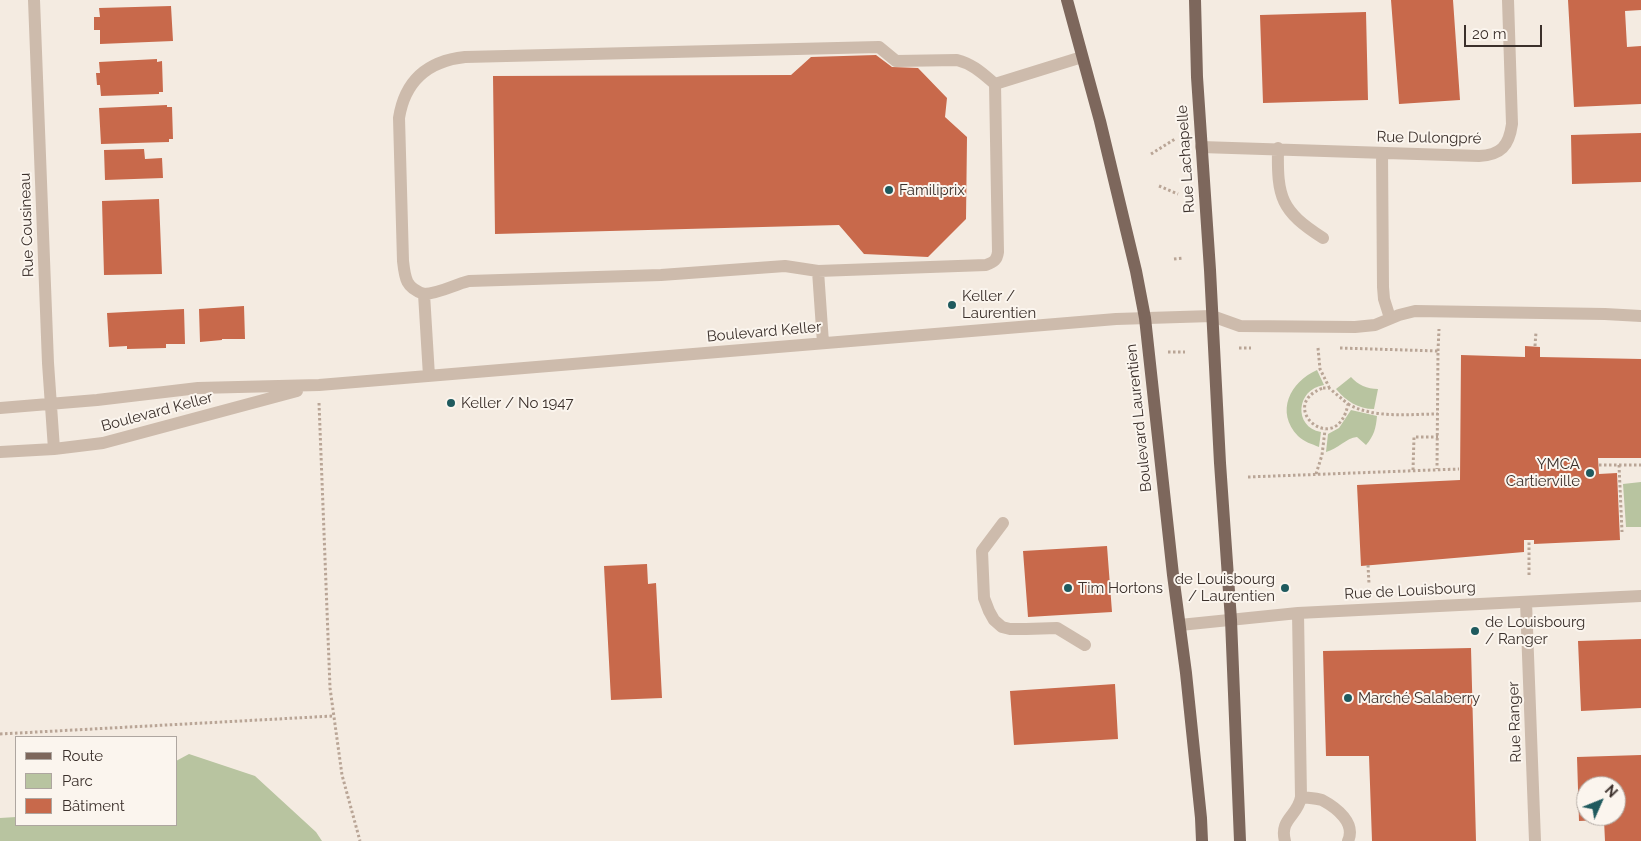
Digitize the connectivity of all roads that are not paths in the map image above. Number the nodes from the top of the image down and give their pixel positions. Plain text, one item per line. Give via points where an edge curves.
1 (34, 0) edge
2 (1067, 0) edge
3 (1194, 0) edge
4 (1508, 0) edge
5 (1082, 57) junction
6 (995, 84) junction
7 (1201, 147) junction
8 (1278, 148) junction
9 (1382, 153) junction
10 (1323, 238) dead end
11 (818, 271) junction
12 (424, 294) junction
13 (1212, 316) junction
14 (1641, 316) edge
15 (1145, 318) junction
16 (1390, 318) junction
17 (823, 343) junction
18 (429, 376) junction
19 (318, 386) junction
20 (50, 404) junction
21 (0, 408) edge
22 (54, 449) junction
23 (0, 452) edge
24 (1003, 523) dead end
25 (1641, 596) edge
26 (1526, 602) junction
27 (1298, 613) junction
28 (1231, 620) junction
29 (1180, 625) junction
30 (1085, 645) dead end
31 (1301, 797) junction
32 (1202, 841) edge
33 (1240, 841) edge
34 (1285, 841) edge
35 (1348, 841) edge
36 (1535, 841) edge

1 - 20 street, Rue Cousineau
2 - 5 main road, Boulevard Laurentien
3 - 7 main road, Rue Lachapelle
4 - 9 street, Rue Dulongpré via 1512,119 1511,133 1505,146 1491,155 1480,156
5 - 6 street
5 - 15 main road, Boulevard Laurentien via 1134,260
6 - 11 street via 997,258 986,265
6 - 12 street via 966,62 896,61 879,47 448,58 420,74 402,103 399,118 404,276 414,291
7 - 8 street, Rue Dulongpré
7 - 13 main road, Rue Lachapelle
8 - 9 street, Rue Dulongpré
8 - 10 street via 1277,176 1283,201 1292,215
9 - 16 street via 1383,287
11 - 12 street via 785,266 661,275 469,281
11 - 17 street
12 - 18 street
13 - 15 street, Boulevard Keller
13 - 16 street via 1240,326 1354,327 1375,325
13 - 28 main road
14 - 16 street via 1415,311
15 - 17 street, Boulevard Keller
15 - 29 main road, Boulevard Laurentien
17 - 18 street, Boulevard Keller
18 - 19 street, Boulevard Keller
19 - 20 street, Boulevard Keller via 198,388
19 - 22 street, Boulevard Keller via 125,438
20 - 21 street, Boulevard Keller
20 - 22 street, Rue Cousineau
22 - 23 street, Boulevard Keller
24 - 30 street via 982,551 984,598 994,620 1010,629 1057,628
25 - 26 street, Rue de Louisbourg
26 - 27 street, Rue de Louisbourg
26 - 36 street, Rue Ranger
27 - 28 street, Rue de Louisbourg
27 - 31 street
28 - 29 street, Rue de Louisbourg
28 - 33 main road
29 - 32 main road, Boulevard Laurentien
31 - 34 street via 1300,805 1283,828
31 - 35 street via 1320,800 1345,818 1350,831

